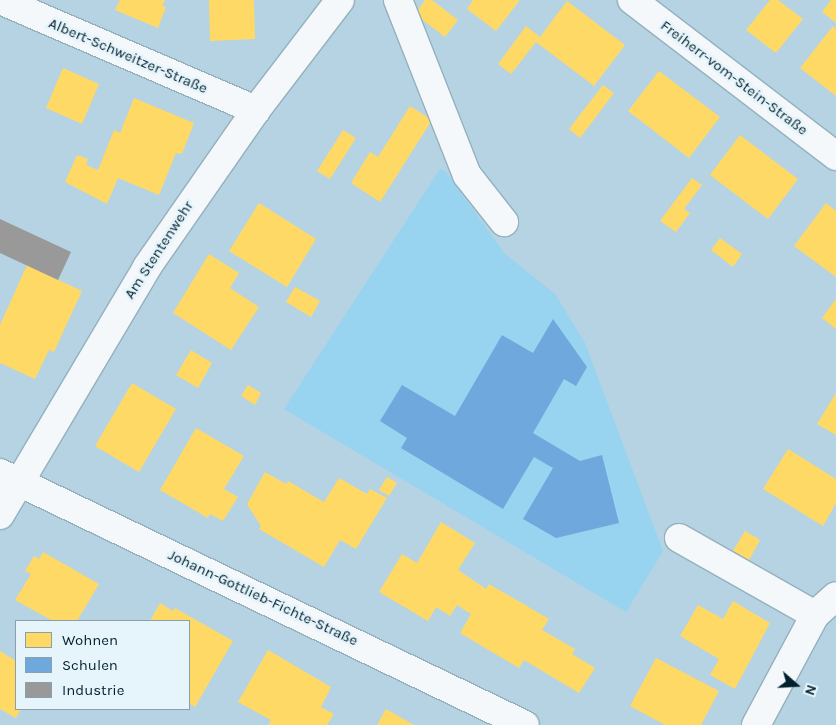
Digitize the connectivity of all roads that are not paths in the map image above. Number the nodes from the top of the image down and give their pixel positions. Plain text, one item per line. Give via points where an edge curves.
1 (0, 0) edge
2 (340, 0) edge
3 (398, 0) edge
4 (632, 0) edge
5 (256, 110) junction
6 (836, 156) edge
7 (504, 222) dead end
8 (9, 478) edge
9 (0, 514) edge
10 (679, 538) dead end
11 (836, 596) edge
12 (816, 615) junction
13 (525, 725) edge
14 (756, 725) edge

1 - 5 street, Albert-Schweitzer-Straße
2 - 5 street, Am Stentenwehr
3 - 7 street via 467,175
4 - 6 street, Freiherr-vom-Stein-Straße
5 - 8 street, Am Stentenwehr via 146,267
8 - 9 street, Am Stentenwehr
8 - 13 street, Johann-Gottlieb-Fichte-Straße
10 - 12 street
11 - 12 street
12 - 14 street

